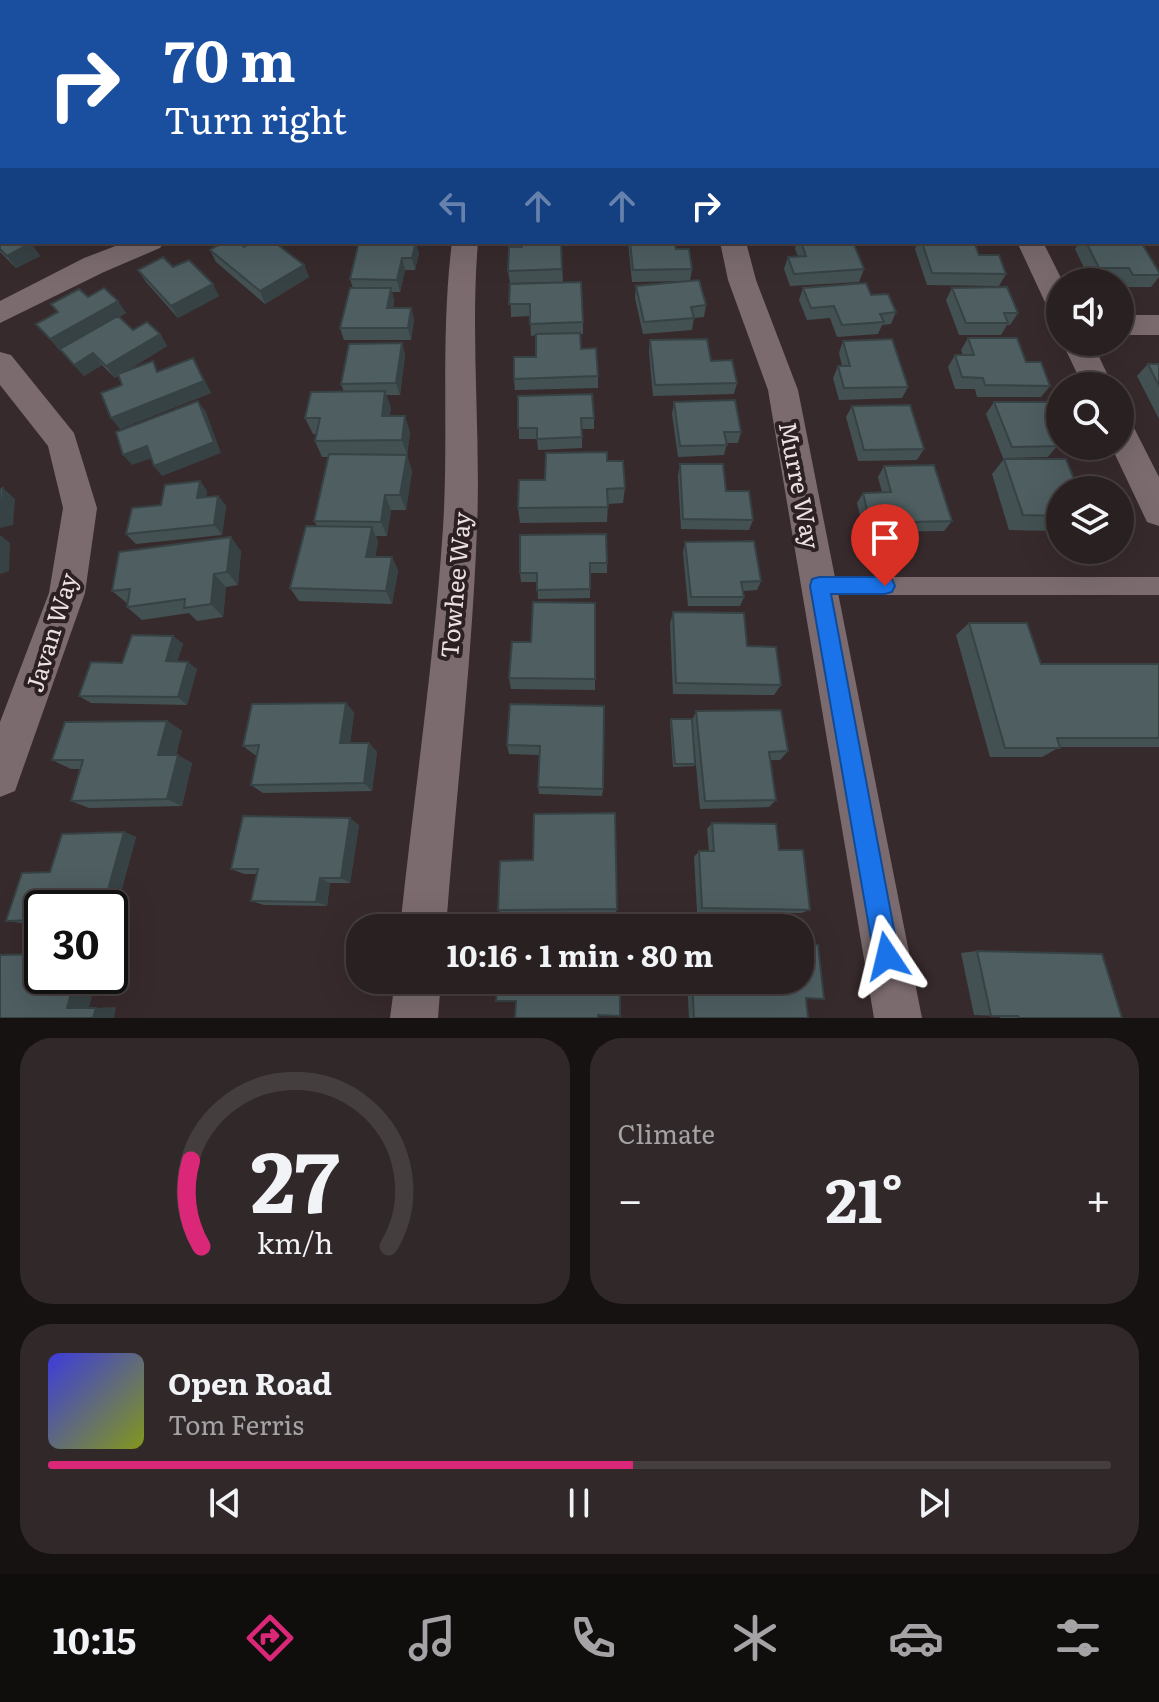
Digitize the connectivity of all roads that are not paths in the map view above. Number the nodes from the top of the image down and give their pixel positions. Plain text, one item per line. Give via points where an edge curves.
1 (146, 244) edge
2 (465, 244) edge
3 (733, 244) edge
4 (1031, 244) edge
5 (1046, 276) edge
6 (0, 313) edge
7 (1134, 325) edge
8 (1159, 325) edge
9 (0, 363) edge
10 (1134, 460) edge
11 (1159, 512) edge
12 (819, 586) junction
13 (1159, 586) edge
14 (0, 776) edge
15 (424, 914) edge
16 (417, 994) edge
17 (414, 1018) edge
18 (898, 1018) edge

1 - 6 street
2 - 15 street, Towhee Way via 460,531
3 - 12 street, Murre Way via 741,283 783,390
4 - 5 street
7 - 8 street
9 - 14 street, Javan Way via 63,442 80,508 67,593
10 - 11 street
12 - 13 lane
12 - 18 street, Murre Way
16 - 17 street

